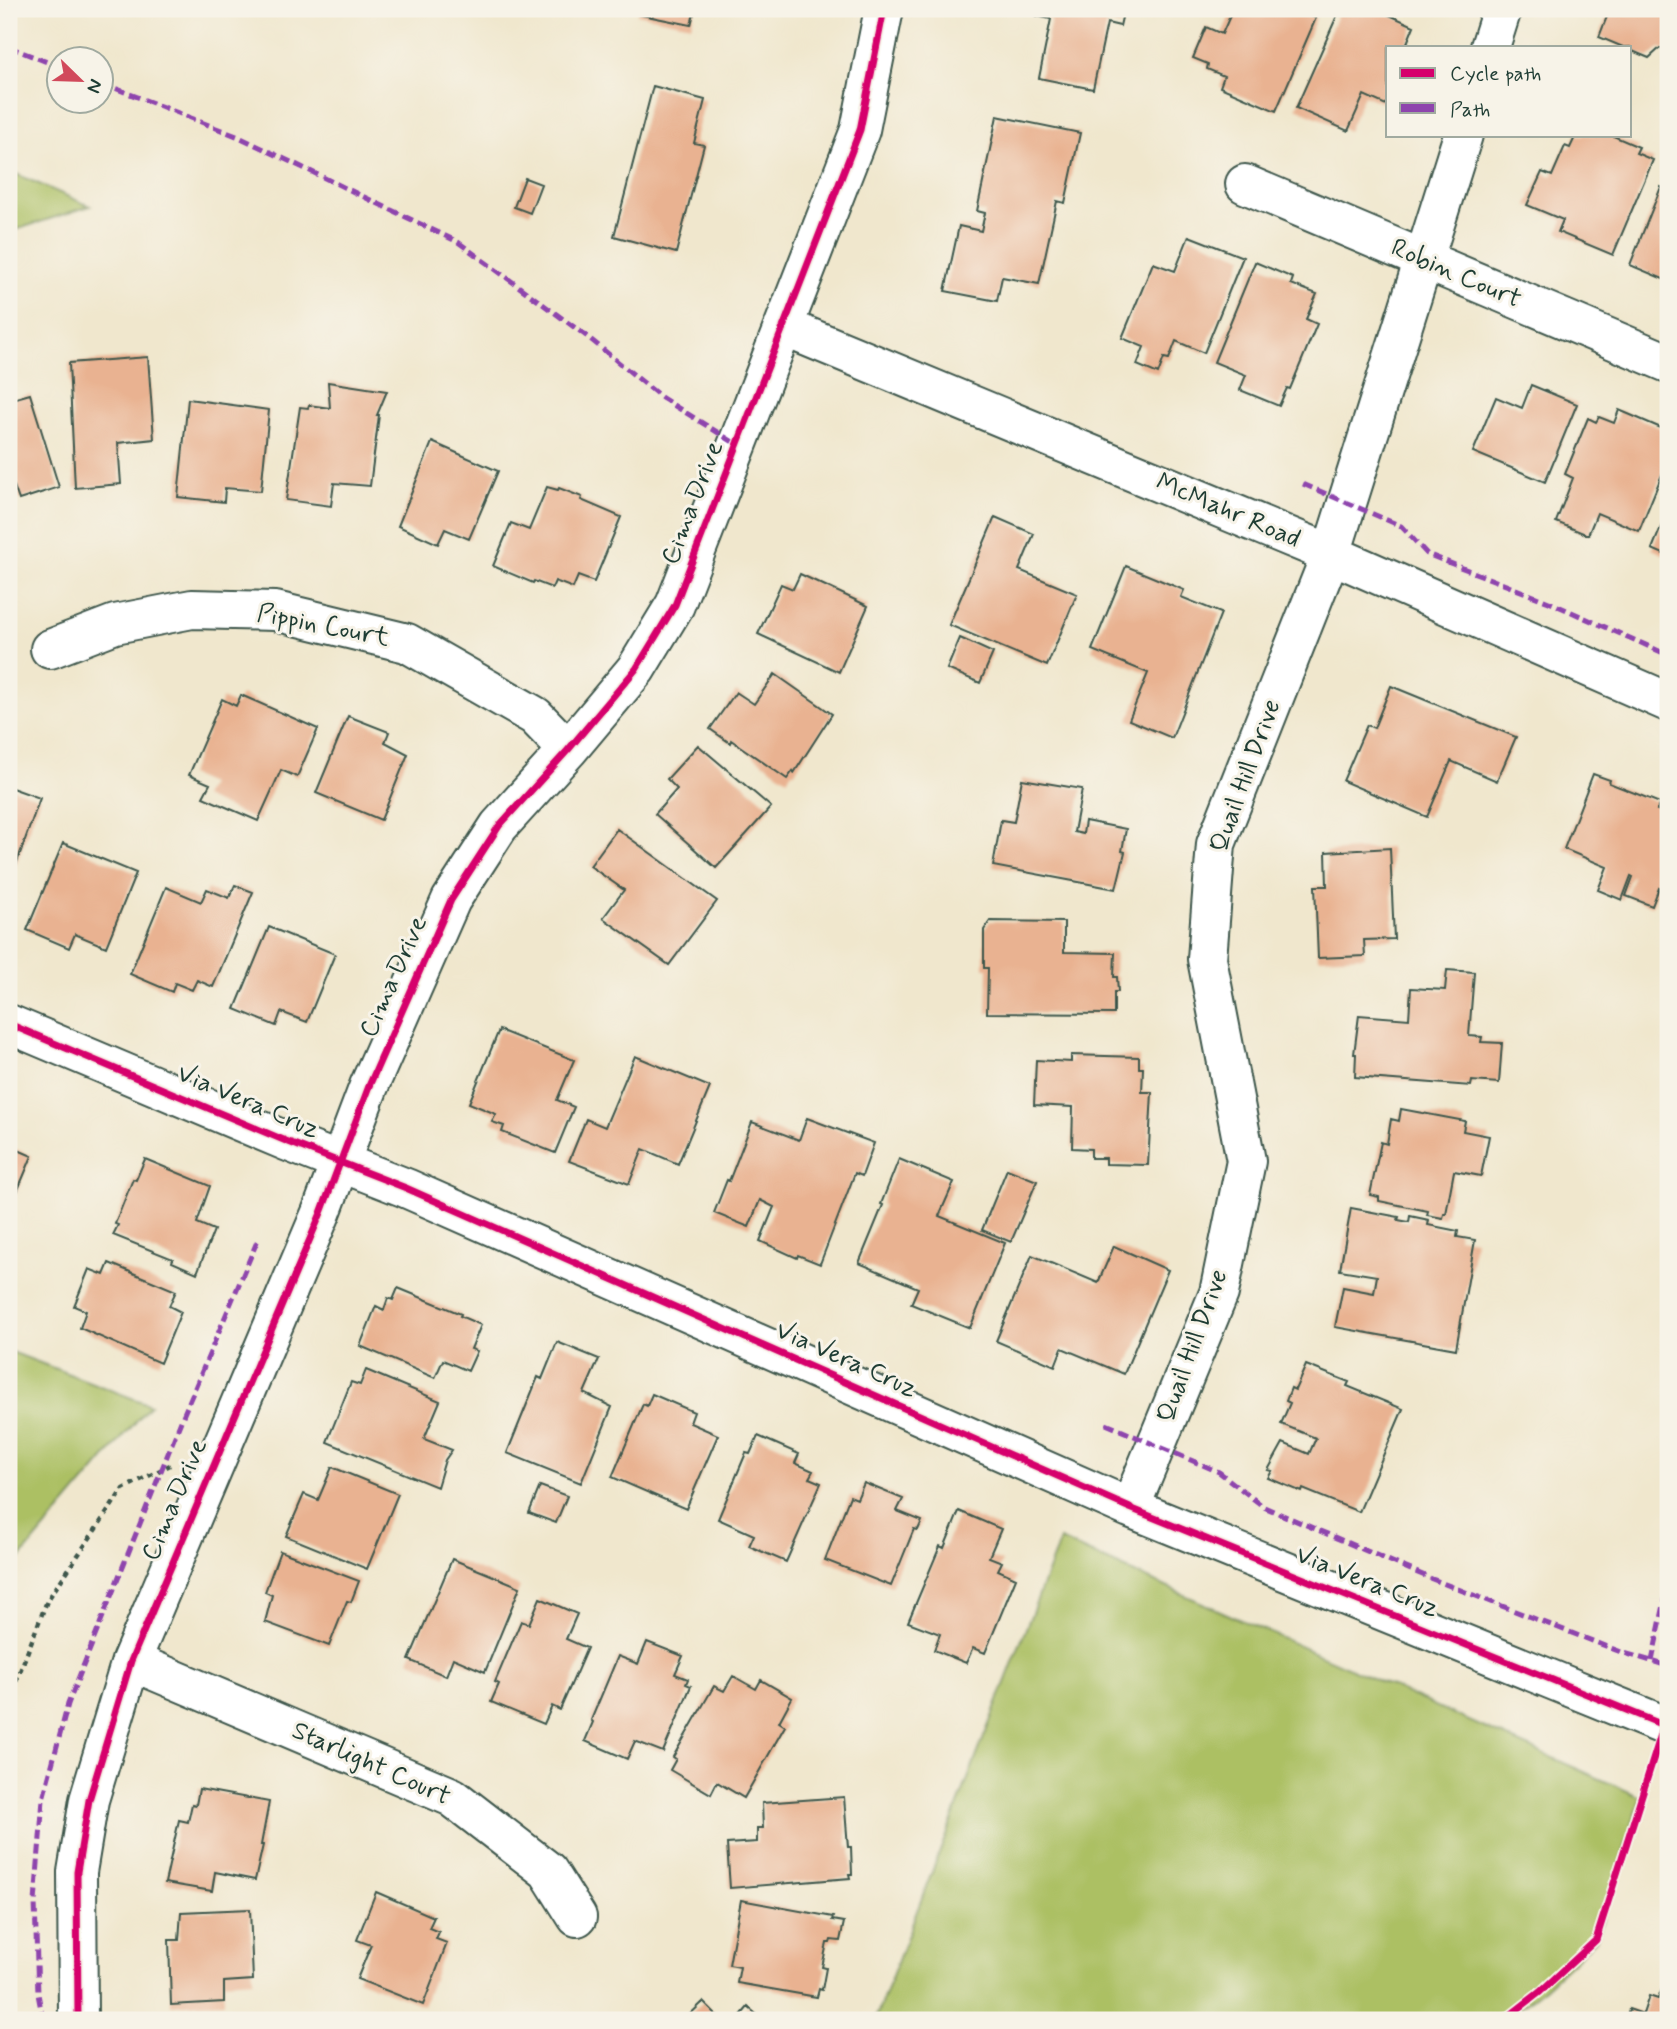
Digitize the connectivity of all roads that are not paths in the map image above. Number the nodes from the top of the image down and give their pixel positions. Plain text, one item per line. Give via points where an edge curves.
1 (884, 9) edge
2 (1502, 9) edge
3 (1490, 46) edge
4 (1463, 136) edge
5 (1245, 184) dead end
6 (1425, 260) junction
7 (785, 327) junction
8 (1668, 363) edge
9 (1331, 554) junction
10 (50, 649) dead end
11 (1668, 702) edge
12 (568, 750) junction
13 (9, 1024) edge
14 (340, 1162) junction
15 (1130, 1508) junction
16 (131, 1661) junction
17 (1668, 1727) edge
18 (578, 1917) dead end
19 (78, 2020) edge

1 - 7 street, Cima Drive via 860,130
2 - 3 street
4 - 6 street, Quail Hill Drive
5 - 6 street, Robin Court
6 - 8 street, Robin Court
6 - 9 street, Quail Hill Drive
7 - 9 street, McMahr Road
7 - 12 street, Cima Drive via 675,605 636,669
9 - 11 street, McMahr Road
9 - 15 street, Quail Hill Drive via 1216,844 1207,959 1246,1161 1219,1293
10 - 12 street, Pippin Court via 115,624 192,609 275,611 407,643 534,716
12 - 14 street, Cima Drive via 499,826 451,900
13 - 14 street, Via Vera Cruz
14 - 15 street, Via Vera Cruz
14 - 16 street, Cima Drive
15 - 17 street, Via Vera Cruz
16 - 18 street, Starlight Court via 452,1797 548,1871
16 - 19 street, Cima Drive via 89,1800 79,1860

